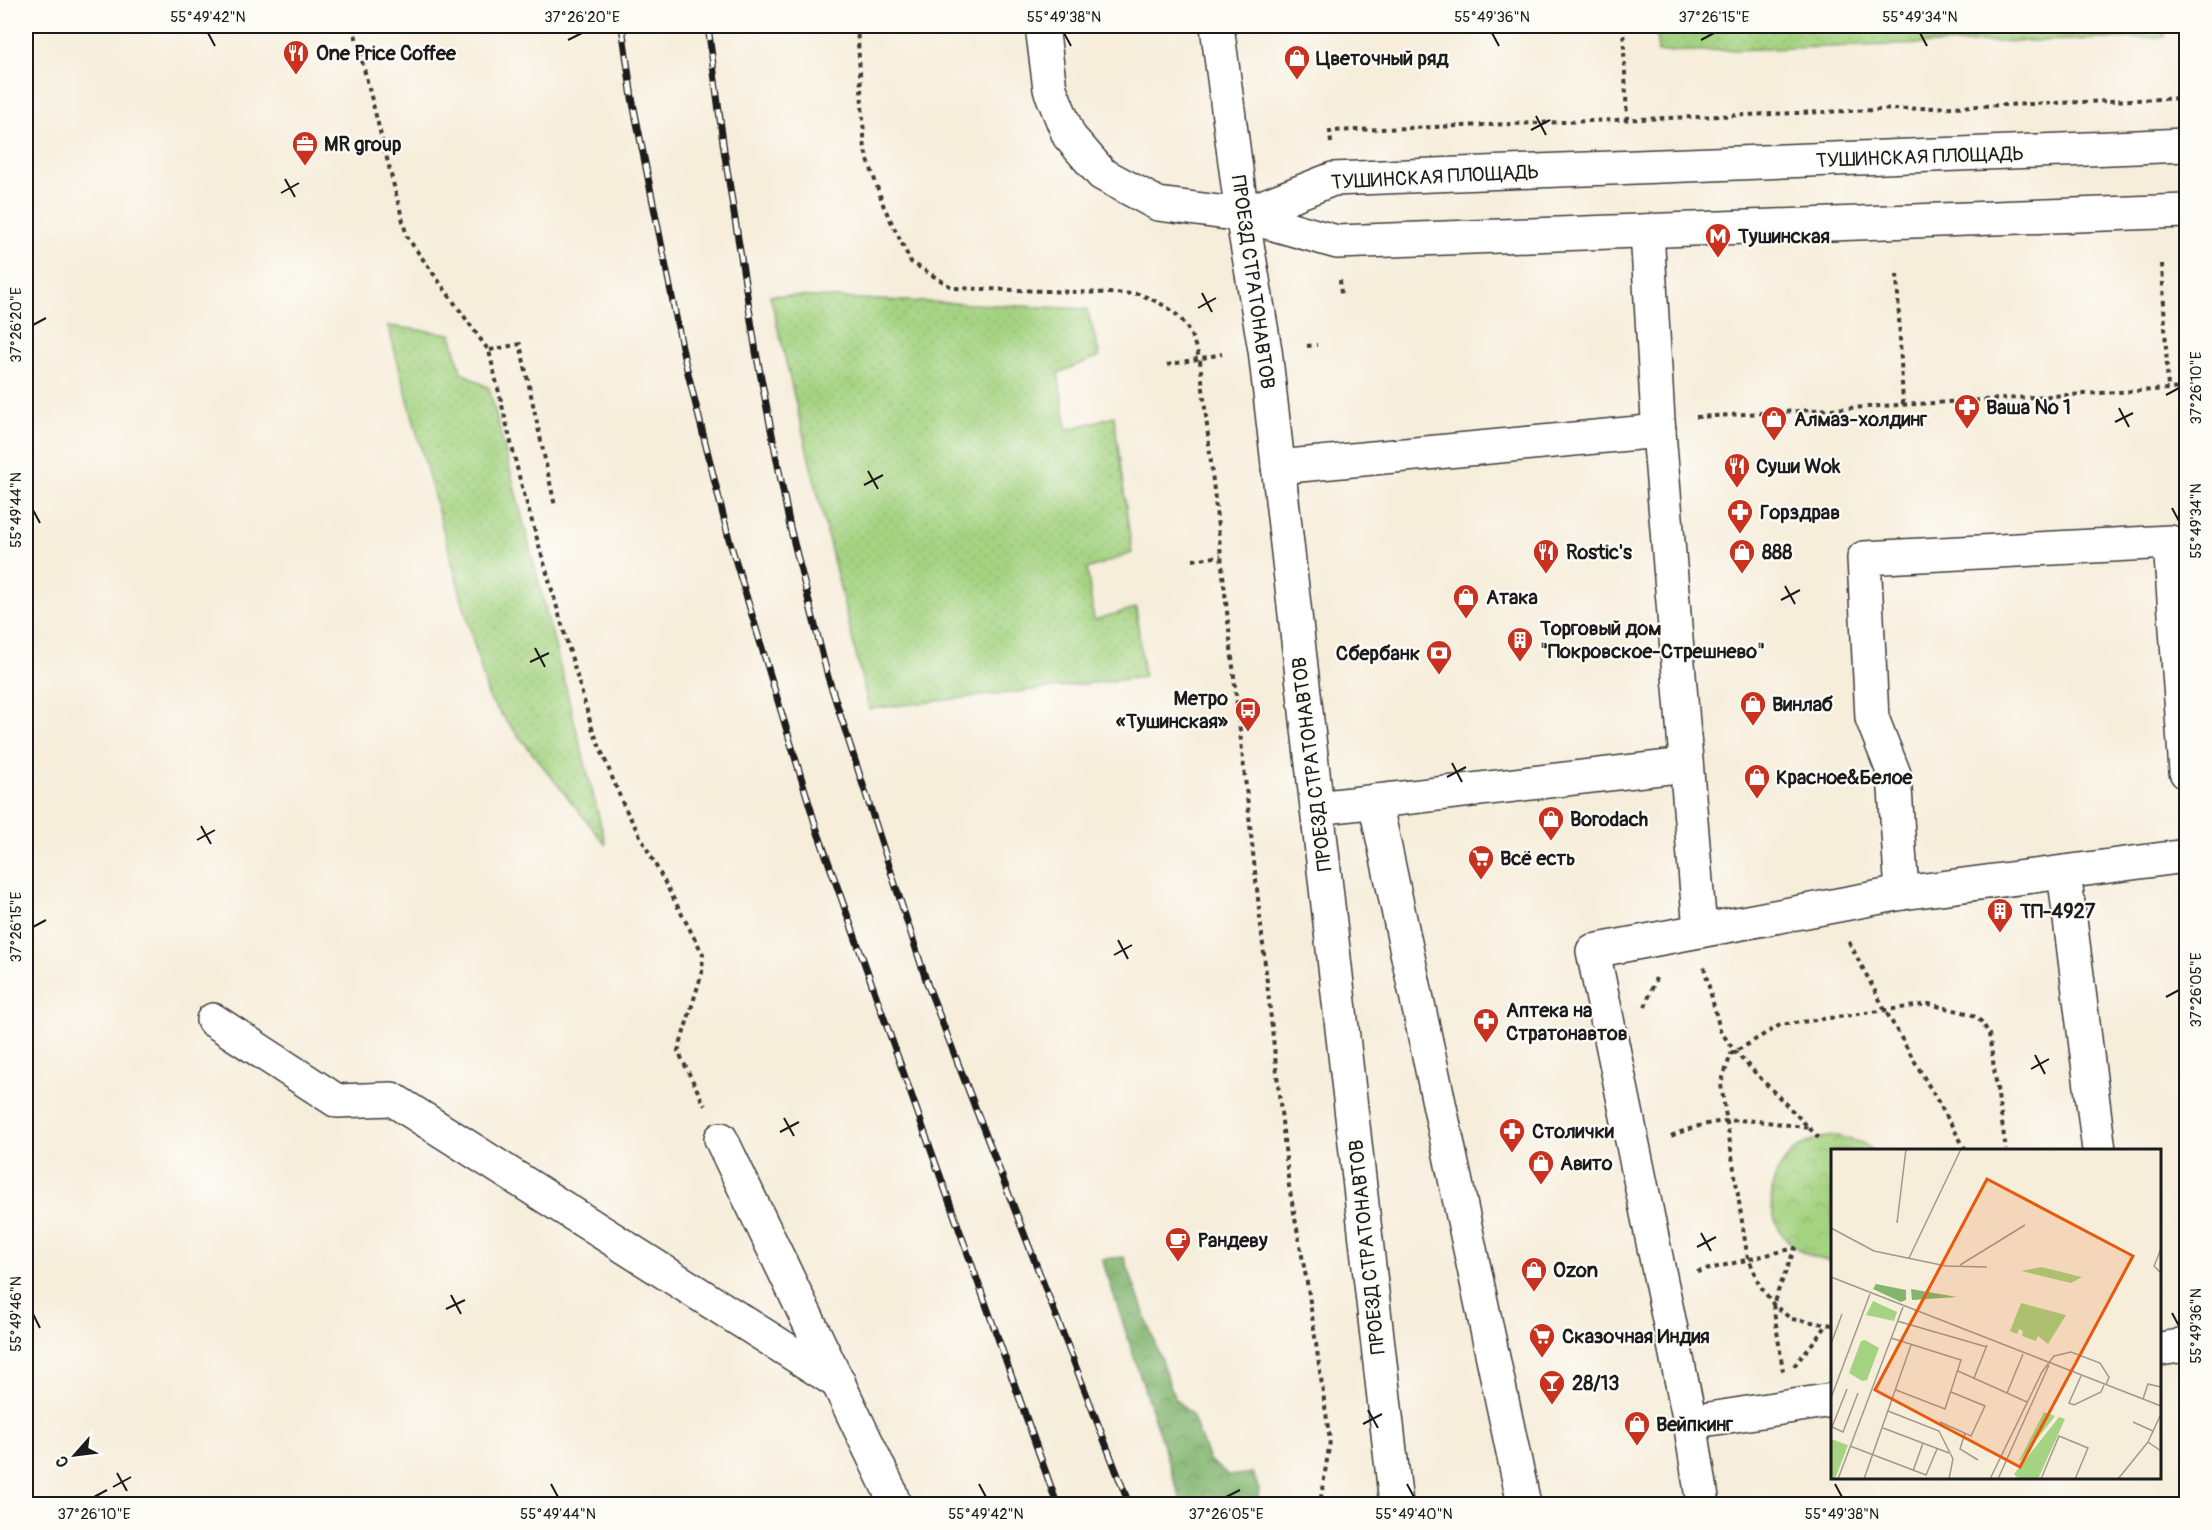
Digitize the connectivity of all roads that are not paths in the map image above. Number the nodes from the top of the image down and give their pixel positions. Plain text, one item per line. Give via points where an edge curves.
1 (1042, 26) edge
2 (1217, 26) edge
3 (2187, 145) edge
4 (2187, 211) edge
5 (1242, 215) junction
6 (1647, 231) junction
7 (1658, 426) junction
8 (1278, 467) junction
9 (2180, 605) edge
10 (1686, 765) junction
11 (2187, 772) edge
12 (1375, 801) junction
13 (1317, 808) junction
14 (2187, 856) edge
15 (2064, 872) junction
16 (1902, 893) junction
17 (1689, 932) junction
18 (213, 1020) dead end
19 (721, 1139) road end
20 (2099, 1149) edge
21 (2187, 1345) edge
22 (2161, 1349) edge
23 (839, 1383) junction
24 (1831, 1400) edge
25 (1690, 1422) junction
26 (894, 1504) edge
27 (1396, 1504) edge
28 (1524, 1504) edge
29 (1704, 1504) edge

1 - 5 street via 1050,89 1068,136 1102,174 1158,204
2 - 5 street, ПРОЕЗД СТРАТОНАВТОВ
3 - 5 street, ТУШИНСКАЯ ПЛОЩАДЬ via 1333,179
4 - 6 street
5 - 6 street via 1337,242
5 - 8 street, ПРОЕЗД СТРАТОНАВТОВ via 1265,350
6 - 7 street
7 - 8 street
7 - 10 street
8 - 13 street, ПРОЕЗД СТРАТОНАВТОВ
9 - 11 street
9 - 16 street via 2170,542 1864,558 1872,718 1894,774
10 - 12 street
10 - 17 street
12 - 13 street
12 - 28 street
13 - 27 street, ПРОЕЗД СТРАТОНАВТОВ
14 - 15 street
15 - 16 street
15 - 20 street
16 - 17 street
17 - 25 street via 1593,951
18 - 23 street via 337,1101 392,1099
19 - 23 street
21 - 22 street
23 - 26 street
24 - 25 street
25 - 29 street

